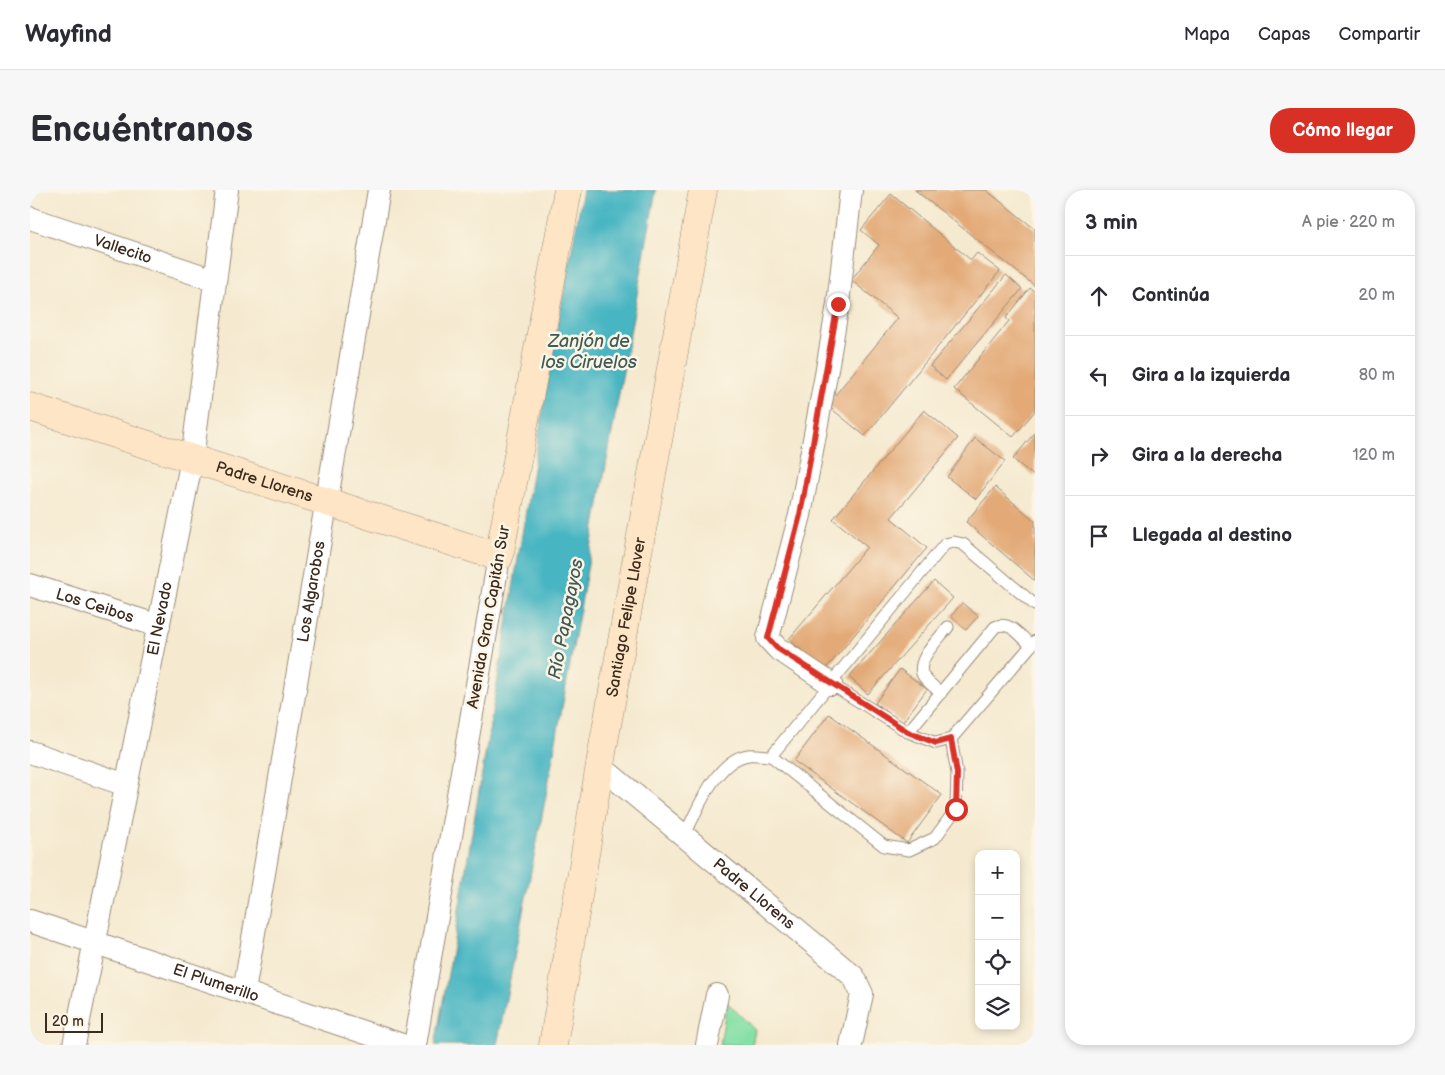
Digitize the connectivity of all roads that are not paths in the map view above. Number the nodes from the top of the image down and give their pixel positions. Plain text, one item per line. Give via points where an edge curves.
1 (227, 190) edge
2 (379, 190) edge
3 (568, 190) edge
4 (703, 190) edge
5 (851, 190) edge
6 (30, 218) edge
7 (214, 280) junction
8 (30, 407) edge
9 (192, 458) junction
10 (327, 503) junction
11 (499, 556) junction
12 (30, 585) edge
13 (1035, 605) edge
14 (159, 626) junction
15 (948, 627) dead end
16 (1033, 643) edge
17 (831, 684) junction
18 (942, 693) junction
19 (908, 732) junction
20 (951, 739) junction
21 (30, 752) edge
22 (771, 756) junction
23 (600, 766) junction
24 (126, 785) junction
25 (684, 836) junction
26 (30, 921) edge
27 (94, 942) junction
28 (244, 992) junction
29 (717, 995) dead end
30 (74, 1045) edge
31 (402, 1045) edge
32 (415, 1045) edge
33 (553, 1045) edge
34 (706, 1045) edge
35 (851, 1045) edge

1 - 7 street, El Nevado
2 - 10 street, Los Algarobos
3 - 11 street, Avenida Gran Capitán Sur
4 - 23 street, Santiago Felipe Llaver
5 - 17 street via 826,375 800,515 768,638 777,648
6 - 7 street, Vallecito
7 - 9 street, El Nevado
8 - 9 street, Padre Llorens
9 - 10 street, Padre Llorens
9 - 14 street, El Nevado
10 - 11 street, Padre Llorens
10 - 28 street, Los Algarobos
11 - 32 street, Avenida Gran Capitán Sur
12 - 14 street, Los Ceibos
13 - 17 lane via 963,544 944,544
14 - 24 street, El Nevado
15 - 18 lane via 922,660 920,668 923,676
16 - 18 lane via 1008,625 995,627
16 - 20 lane
17 - 19 lane
17 - 22 lane
18 - 19 lane
19 - 20 lane via 936,743
20 - 22 lane via 957,773 956,809 935,838 909,850 884,846
21 - 24 street
22 - 25 lane via 747,755 717,775
23 - 25 street, Padre Llorens
23 - 33 street, Santiago Felipe Llaver
24 - 27 street, El Nevado
25 - 35 street, Padre Llorens via 854,977 862,994
26 - 27 street, El Plumerillo
27 - 28 street, El Plumerillo
27 - 30 street, El Nevado
28 - 31 street, El Plumerillo
29 - 34 street

